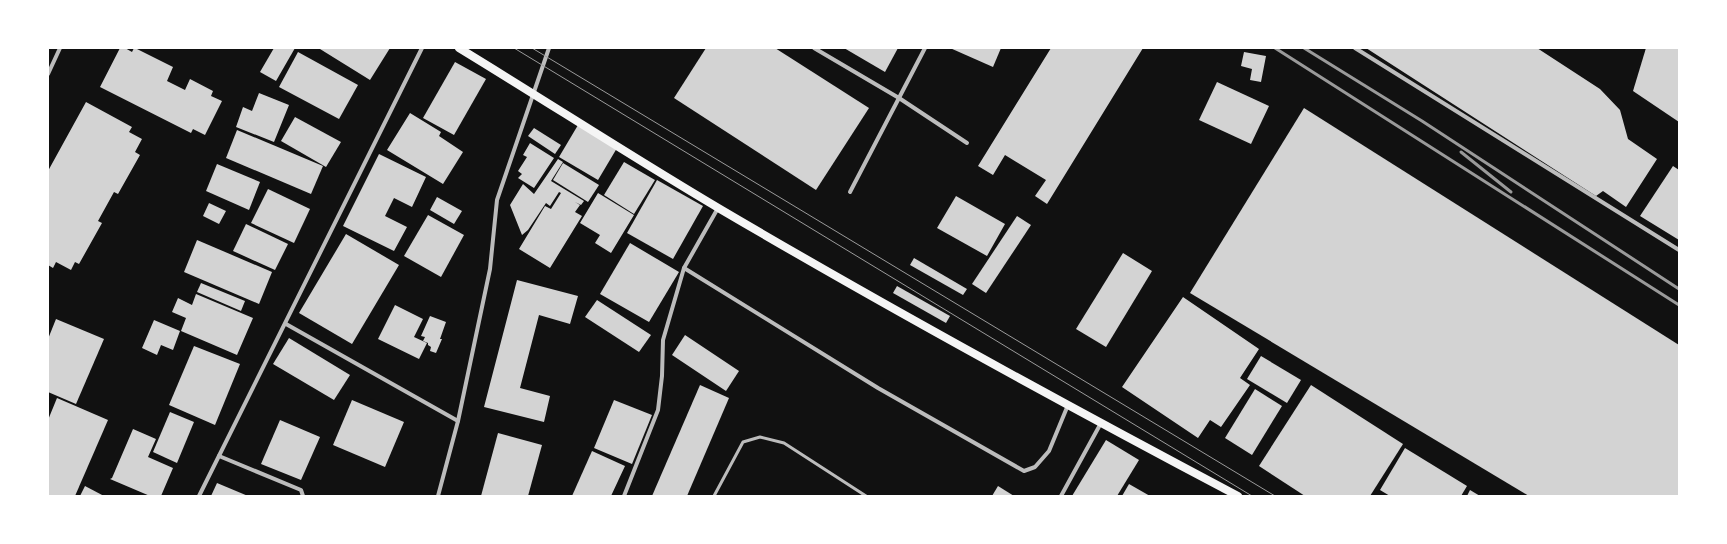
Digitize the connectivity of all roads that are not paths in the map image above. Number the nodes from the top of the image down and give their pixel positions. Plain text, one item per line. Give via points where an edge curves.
1 (60, 48) edge
2 (422, 48) edge
3 (459, 48) edge
4 (549, 48) edge
5 (814, 48) edge
6 (925, 48) edge
7 (1355, 48) edge
8 (48, 74) edge
9 (533, 93) junction
10 (900, 98) junction
11 (967, 143) dead end
12 (850, 192) dead end
13 (718, 208) junction
14 (1679, 250) edge
15 (684, 268) junction
16 (286, 324) junction
17 (1068, 405) junction
18 (458, 421) junction
19 (1100, 423) junction
20 (219, 456) junction
21 (199, 496) edge
22 (302, 496) edge
23 (438, 496) edge
24 (624, 496) edge
25 (714, 496) edge
26 (866, 496) edge
27 (1061, 496) edge
28 (1238, 496) edge

1 - 8 street
2 - 16 street
3 - 9 main road
4 - 9 street
5 - 10 street
6 - 10 street
7 - 14 street
9 - 13 main road
9 - 18 street via 497,200 490,269
10 - 11 street
10 - 12 street
13 - 15 street
13 - 17 main road
15 - 17 street via 878,388 1024,472 1034,468 1049,451
15 - 24 street via 663,340 658,410
16 - 18 street
16 - 20 street
17 - 19 main road
18 - 23 street
19 - 27 street
19 - 28 main road
20 - 21 street
20 - 22 street via 301,490
25 - 26 lane via 743,442 760,437 784,444

